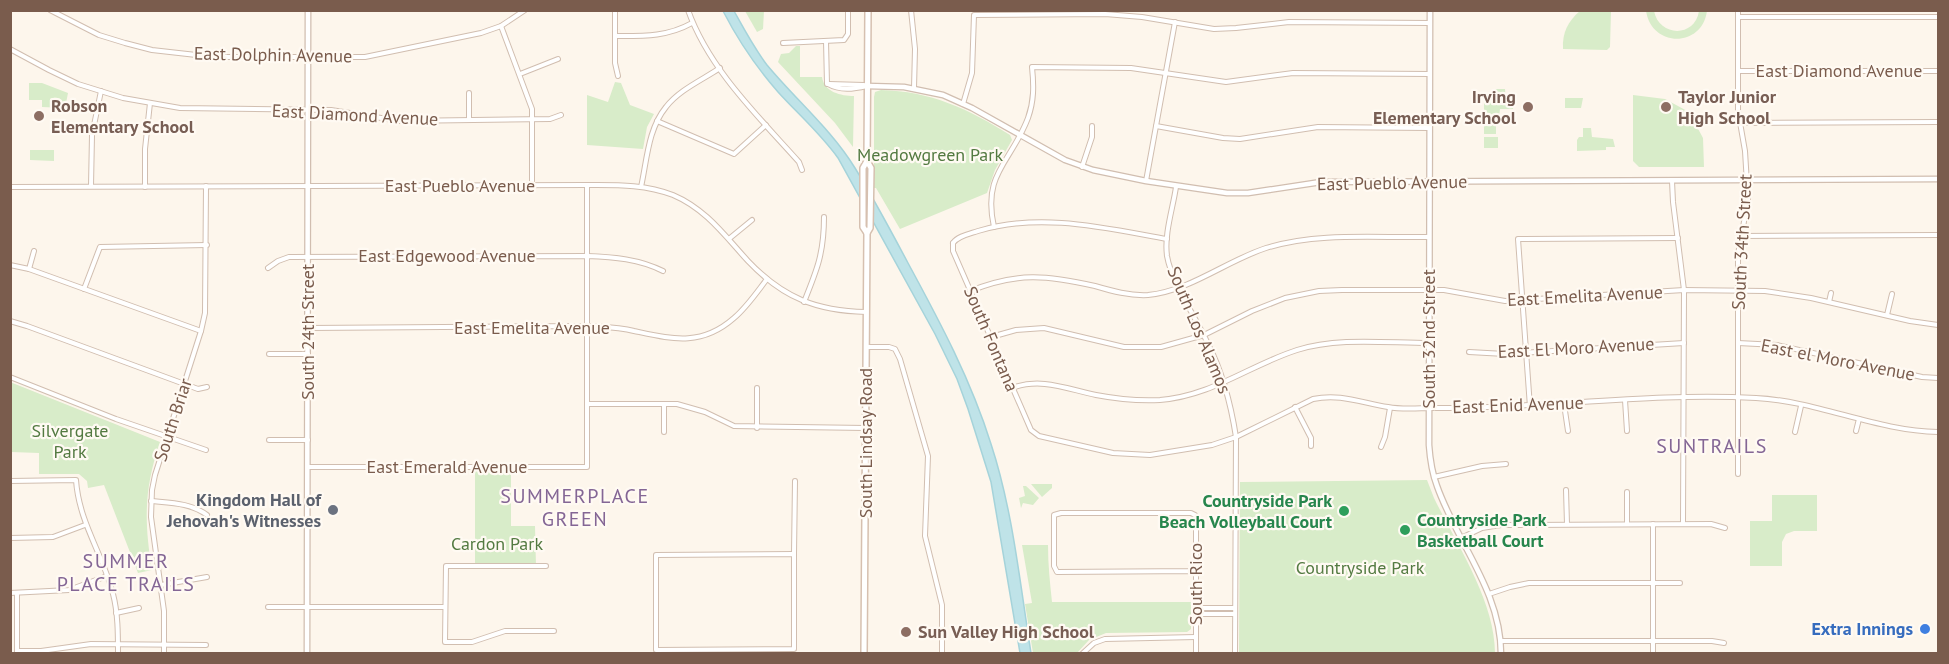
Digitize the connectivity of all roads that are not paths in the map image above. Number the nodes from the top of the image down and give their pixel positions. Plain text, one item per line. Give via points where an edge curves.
1 (50, 10) edge
2 (308, 10) edge
3 (525, 10) edge
4 (615, 10) edge
5 (688, 10) edge
6 (848, 10) edge
7 (867, 10) edge
8 (911, 10) edge
9 (1430, 10) edge
10 (1738, 10) edge
11 (1105, 12) edge
12 (1738, 17) junction
13 (1938, 17) edge
14 (1175, 22) junction
15 (692, 23) junction
16 (1430, 23) junction
17 (501, 26) junction
18 (615, 36) junction
19 (826, 41) junction
20 (783, 43) dead end
21 (10, 49) edge
22 (309, 56) junction
23 (558, 59) dead end
24 (720, 68) junction
25 (1739, 71) junction
26 (1938, 71) edge
27 (520, 74) junction
28 (1166, 74) junction
29 (1430, 74) junction
30 (618, 76) dead end
31 (867, 86) junction
32 (914, 88) junction
33 (101, 91) junction
34 (469, 93) dead end
35 (150, 103) junction
36 (963, 104) junction
37 (308, 110) junction
38 (561, 115) dead end
39 (532, 119) junction
40 (469, 120) junction
41 (657, 121) junction
42 (1938, 122) edge
43 (1739, 123) junction
44 (766, 125) junction
45 (1092, 126) dead end
46 (1156, 126) junction
47 (1429, 128) junction
48 (1019, 135) junction
49 (867, 161) junction
50 (1082, 167) junction
51 (802, 170) dead end
52 (1938, 179) edge
53 (1146, 181) junction
54 (1672, 181) junction
55 (1747, 181) junction
56 (1429, 182) junction
57 (308, 185) junction
58 (587, 185) junction
59 (91, 186) junction
60 (206, 186) junction
61 (532, 186) junction
62 (10, 187) edge
63 (145, 187) junction
64 (641, 187) junction
65 (1176, 187) junction
66 (824, 217) dead end
67 (752, 220) dead end
68 (994, 227) junction
69 (867, 233) junction
70 (1938, 235) edge
71 (1741, 236) junction
72 (1429, 237) junction
73 (730, 238) junction
74 (1678, 238) junction
75 (1167, 239) junction
76 (207, 245) junction
77 (34, 251) dead end
78 (587, 255) junction
79 (308, 257) junction
80 (10, 265) edge
81 (268, 268) dead end
82 (29, 269) junction
83 (663, 271) dead end
84 (767, 279) junction
85 (1180, 288) junction
86 (84, 289) junction
87 (1429, 290) junction
88 (1684, 290) junction
89 (970, 291) junction
90 (1738, 291) junction
91 (1831, 293) dead end
92 (1892, 294) dead end
93 (1522, 300) junction
94 (804, 302) junction
95 (1829, 302) junction
96 (866, 312) junction
97 (1887, 315) junction
98 (10, 321) edge
99 (1938, 325) edge
100 (587, 326) junction
101 (308, 328) junction
102 (201, 332) junction
103 (1204, 335) junction
104 (992, 337) junction
105 (1428, 343) junction
106 (1684, 343) junction
107 (1738, 343) junction
108 (866, 347) junction
109 (1469, 352) dead end
110 (1525, 353) junction
111 (269, 354) dead end
112 (308, 354) junction
113 (10, 377) edge
114 (1938, 378) edge
115 (184, 384) junction
116 (1224, 384) junction
117 (207, 387) dead end
118 (757, 388) dead end
119 (1012, 388) junction
120 (1683, 398) junction
121 (1738, 398) junction
122 (1625, 400) junction
123 (587, 404) junction
124 (664, 404) junction
125 (1564, 404) junction
126 (1801, 406) junction
127 (1295, 407) junction
128 (1530, 407) junction
129 (1390, 408) junction
130 (1429, 408) junction
131 (1859, 419) junction
132 (757, 428) junction
133 (866, 428) junction
134 (1568, 431) dead end
135 (1627, 431) dead end
136 (1856, 431) dead end
137 (664, 432) dead end
138 (1795, 432) dead end
139 (1938, 432) edge
140 (1033, 433) joint
141 (166, 437) junction
142 (1236, 437) junction
143 (269, 440) dead end
144 (308, 440) junction
145 (1311, 447) dead end
146 (1381, 447) dead end
147 (206, 450) dead end
148 (1506, 464) dead end
149 (308, 467) junction
150 (1738, 474) dead end
151 (1434, 477) junction
152 (10, 480) edge
153 (795, 481) dead end
154 (1566, 490) dead end
155 (1627, 492) dead end
156 (151, 501) junction
157 (207, 515) dead end
158 (268, 523) dead end
159 (307, 523) junction
160 (1567, 524) junction
161 (1627, 524) junction
162 (1653, 524) junction
163 (1683, 524) junction
164 (85, 525) junction
165 (1725, 528) dead end
166 (10, 538) edge
167 (1461, 538) junction
168 (794, 554) junction
169 (546, 566) dead end
170 (1196, 571) junction
171 (107, 576) junction
172 (207, 577) dead end
173 (1653, 583) junction
174 (1680, 583) dead end
175 (160, 585) junction
176 (10, 592) edge
177 (17, 592) junction
178 (1489, 594) junction
179 (268, 607) dead end
180 (307, 607) junction
181 (445, 607) junction
182 (139, 608) dead end
183 (1196, 608) junction
184 (1235, 608) junction
185 (116, 613) junction
186 (1196, 614) junction
187 (1235, 614) junction
188 (554, 631) dead end
189 (1196, 637) junction
190 (1501, 641) junction
191 (1653, 641) junction
192 (118, 644) junction
193 (164, 644) junction
194 (1724, 644) dead end
195 (206, 645) dead end
196 (17, 652) edge
197 (725, 652) edge
198 (118, 654) edge
199 (164, 654) edge
200 (307, 654) edge
201 (864, 654) edge
202 (942, 654) edge
203 (1082, 654) edge
204 (1196, 654) edge
205 (1235, 654) edge
206 (1502, 654) edge
207 (1653, 654) edge

1 - 22 street, East Dolphin Avenue via 99,35 152,50 214,57
2 - 22 street, South 24th Street
3 - 17 street, East Dolphin Avenue
4 - 18 street
5 - 15 street
6 - 19 street via 846,39
7 - 31 main road, South Lindsay Road
8 - 32 street
9 - 16 street, South 32nd Street
10 - 12 street, South 34th Street
11 - 14 street
11 - 36 street via 974,15 973,66
12 - 13 street
12 - 25 street, South 34th Street
14 - 16 street via 1214,29 1289,22
14 - 28 street
15 - 18 street via 658,36
15 - 24 street
16 - 29 street, South 32nd Street
17 - 22 street, East Dolphin Avenue via 365,57
17 - 27 street
18 - 30 street
19 - 20 street
19 - 31 street, East Pueblo Avenue via 827,84 837,88
21 - 33 street, East Diamond Avenue via 78,84
22 - 37 street, South 24th Street
23 - 27 street
24 - 41 street via 678,95
24 - 44 street
25 - 26 street, East Diamond Avenue
25 - 43 street, South 34th Street
27 - 39 street
28 - 29 street via 1226,82 1293,73
28 - 46 street
28 - 48 street via 1131,68 1032,67 1034,97
29 - 47 street, South 32nd Street
31 - 32 street, East Pueblo Avenue
31 - 49 main road, South Lindsay Road
32 - 36 street, East Pueblo Avenue
33 - 35 street, East Diamond Avenue
33 - 59 street via 92,135
34 - 40 street
35 - 37 street, East Diamond Avenue via 199,109
35 - 63 street
36 - 48 street, East Pueblo Avenue
37 - 40 street, East Diamond Avenue via 400,121
37 - 57 street, South 24th Street
38 - 39 street, East Diamond Avenue
39 - 40 street, East Diamond Avenue
39 - 61 street
41 - 44 street via 734,154
41 - 64 street
42 - 43 street
43 - 55 street, South 34th Street
44 - 51 street
45 - 50 street
46 - 47 street via 1240,139 1318,127
46 - 53 street
47 - 56 street, South 32nd Street
48 - 50 street, East Pueblo Avenue
48 - 68 street via 990,193
49 - 69 main road, South Lindsay Road via 871,168
49 - 69 main road, South Lindsay Road via 863,168 863,227
50 - 53 street, East Pueblo Avenue
52 - 55 street, East Pueblo Avenue
53 - 65 street, East Pueblo Avenue
54 - 55 street, East Pueblo Avenue
54 - 56 street, East Pueblo Avenue
54 - 74 street
55 - 71 street, South 34th Street via 1748,200
56 - 65 street, East Pueblo Avenue via 1321,183 1245,193
56 - 72 street, South 32nd Street
57 - 60 street, East Pueblo Avenue
57 - 61 street, East Pueblo Avenue
57 - 79 street, South 24th Street
58 - 61 street, East Pueblo Avenue
58 - 64 street, East Pueblo Avenue
58 - 78 street
59 - 62 street, East Pueblo Avenue
59 - 63 street, East Pueblo Avenue
60 - 63 street, East Pueblo Avenue
60 - 76 street, South Briar
64 - 73 street, East Pueblo Avenue via 687,202
65 - 75 street, South Los Alamos
66 - 94 street via 819,265
67 - 73 street
68 - 75 street via 1039,222 1081,224
68 - 89 street, South Fontana via 950,242
69 - 96 main road, South Lindsay Road
70 - 71 street
71 - 90 street, South 34th Street
72 - 85 street via 1290,242 1224,265
72 - 87 street, South 32nd Street
73 - 84 street, East Pueblo Avenue
74 - 88 street
74 - 93 street via 1518,239
75 - 85 street, South Los Alamos via 1167,257
76 - 86 street via 100,247
76 - 102 street, South Briar
77 - 82 street
78 - 79 street, East Edgewood Avenue
78 - 83 street, East Edgewood Avenue via 627,259
78 - 100 street
79 - 81 street, East Edgewood Avenue via 289,257
79 - 101 street, South 24th Street
80 - 82 street
82 - 86 street
84 - 94 street, East Pueblo Avenue
84 - 100 street, East Emelita Avenue via 734,318 694,338 674,340 614,327
85 - 89 street via 1164,293 1126,294 1060,278 1022,276
85 - 103 street, South Los Alamos
86 - 102 street
87 - 93 street, East Emelita Avenue
87 - 103 street, East Emelita Avenue via 1331,290 1297,295 1252,311
87 - 105 street, South 32nd Street
88 - 90 street, East Emelita Avenue
88 - 93 street, East Emelita Avenue
88 - 106 street
89 - 104 street, South Fontana
90 - 95 street, East Emelita Avenue via 1774,292
90 - 107 street, South 34th Street
91 - 95 street
92 - 97 street
93 - 110 street
94 - 96 street, East Pueblo Avenue via 834,310
95 - 97 street, East Emelita Avenue
96 - 108 main road, South Lindsay Road
97 - 99 street, East Emelita Avenue
98 - 115 street
100 - 101 street, East Emelita Avenue
100 - 123 street
101 - 112 street, South 24th Street
102 - 115 street, South Briar
103 - 104 street, East Emelita Avenue via 1144,348 1044,328
103 - 116 street, South Los Alamos
104 - 119 street, South Fontana
105 - 116 street via 1316,345 1279,356
105 - 130 street, South 32nd Street
106 - 110 street, East El Moro Avenue
106 - 120 street
107 - 114 street, East el Moro Avenue via 1777,345
107 - 121 street, South 34th Street
108 - 133 main road, South Lindsay Road
108 - 202 street via 895,349 927,448 925,536 942,605
109 - 110 street, East El Moro Avenue
110 - 128 street
111 - 112 street
112 - 144 street, South 24th Street
113 - 141 street
115 - 117 street via 198,389
115 - 141 street, South Briar
116 - 119 street via 1161,400 1098,396 1033,382
116 - 142 street, South Los Alamos
118 - 132 street
119 - 140 street, South Fontana
120 - 121 street, East Enid Avenue
120 - 122 street, East Enid Avenue
120 - 163 street
121 - 126 street, East Enid Avenue
121 - 150 street, South 34th Street
122 - 125 street, East Enid Avenue
122 - 135 street
123 - 124 street
123 - 149 street, East Emerald Avenue via 587,467
124 - 132 street via 690,407 734,426
124 - 137 street
125 - 128 street, East Enid Avenue
125 - 134 street
126 - 131 street, East Enid Avenue
126 - 138 street
127 - 129 street, East Enid Avenue via 1313,399 1338,396
127 - 142 street, East Enid Avenue
127 - 145 street via 1311,438
128 - 130 street, East Enid Avenue
129 - 130 street, East Enid Avenue
129 - 146 street
130 - 151 street, South 32nd Street via 1428,445
131 - 136 street
131 - 139 street, East Enid Avenue
132 - 133 street
133 - 201 main road, South Lindsay Road
140 - 142 street, East Enid Avenue via 1113,453 1150,455
141 - 147 street
141 - 156 street, South Briar
142 - 184 street, South Los Alamos
143 - 144 street
144 - 149 street, South 24th Street
148 - 151 street
149 - 159 street, South 24th Street
151 - 167 street, South 32nd Street
152 - 164 street via 76,480
153 - 168 street
154 - 160 street
155 - 161 street
156 - 157 street via 184,505
156 - 175 street, South Briar
158 - 159 street
159 - 180 street, South 24th Street
160 - 161 street
160 - 167 street via 1491,526
161 - 162 street
162 - 163 street
162 - 173 street
163 - 165 street via 1715,524
164 - 166 street via 53,537
164 - 171 street
167 - 178 street, South 32nd Street
168 - 197 street via 794,649
168 - 197 street via 656,555 656,650
169 - 181 street via 446,566
170 - 170 street, South Rico via 1196,515 1191,513 1054,515 1055,570 1059,572
170 - 183 street, South Rico
171 - 177 street via 69,590
171 - 185 street
172 - 175 street
173 - 174 street
173 - 178 street via 1529,583
173 - 191 street
175 - 193 street, South Briar
176 - 177 street
177 - 196 street
178 - 190 street, South 32nd Street
179 - 180 street
180 - 181 street
180 - 200 street, South 24th Street
181 - 188 street via 445,642 472,642 505,631
182 - 185 street
183 - 184 street
183 - 186 street, South Rico
184 - 187 street, South Los Alamos
185 - 192 street
186 - 187 street
186 - 189 street, South Rico
187 - 205 street, South Los Alamos
189 - 203 street via 1109,638 1097,641
189 - 204 street, South Rico
190 - 191 street
190 - 206 street, South 32nd Street
191 - 194 street
191 - 207 street
192 - 193 street
192 - 196 street
192 - 198 street
193 - 195 street
193 - 199 street, South Briar

